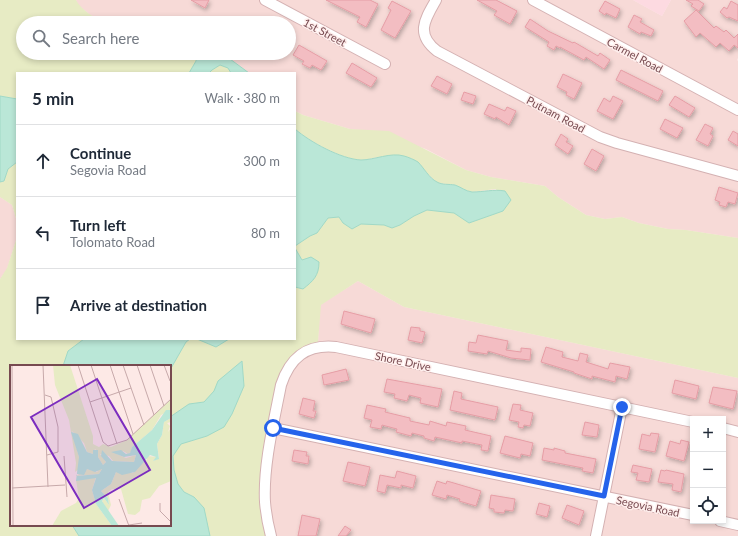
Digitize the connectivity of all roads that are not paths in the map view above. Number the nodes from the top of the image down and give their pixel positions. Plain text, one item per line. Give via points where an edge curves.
1 (265, 0) edge
2 (436, 0) edge
3 (533, 0) edge
4 (295, 16) edge
5 (296, 17) edge
6 (385, 64) dead end
7 (738, 110) edge
8 (738, 176) edge
9 (622, 407) junction
10 (690, 421) edge
11 (273, 428) junction
12 (726, 429) edge
13 (738, 432) edge
14 (604, 496) junction
15 (690, 515) edge
16 (726, 522) edge
17 (738, 525) edge
18 (270, 536) edge
19 (596, 536) edge

1 - 4 street, 1st Street
2 - 8 street, Putnam Road via 426,17 423,29 428,42 437,51 600,137
3 - 7 street, Carmel Road
5 - 6 street, 1st Street
9 - 10 street, Shore Drive
9 - 11 street, Shore Drive via 336,347 320,347 301,354 288,367 281,386
9 - 14 street
11 - 14 street, Segovia Road
11 - 18 street, Shore Drive via 265,490
12 - 13 street
14 - 15 street, Segovia Road
14 - 19 street
16 - 17 street

